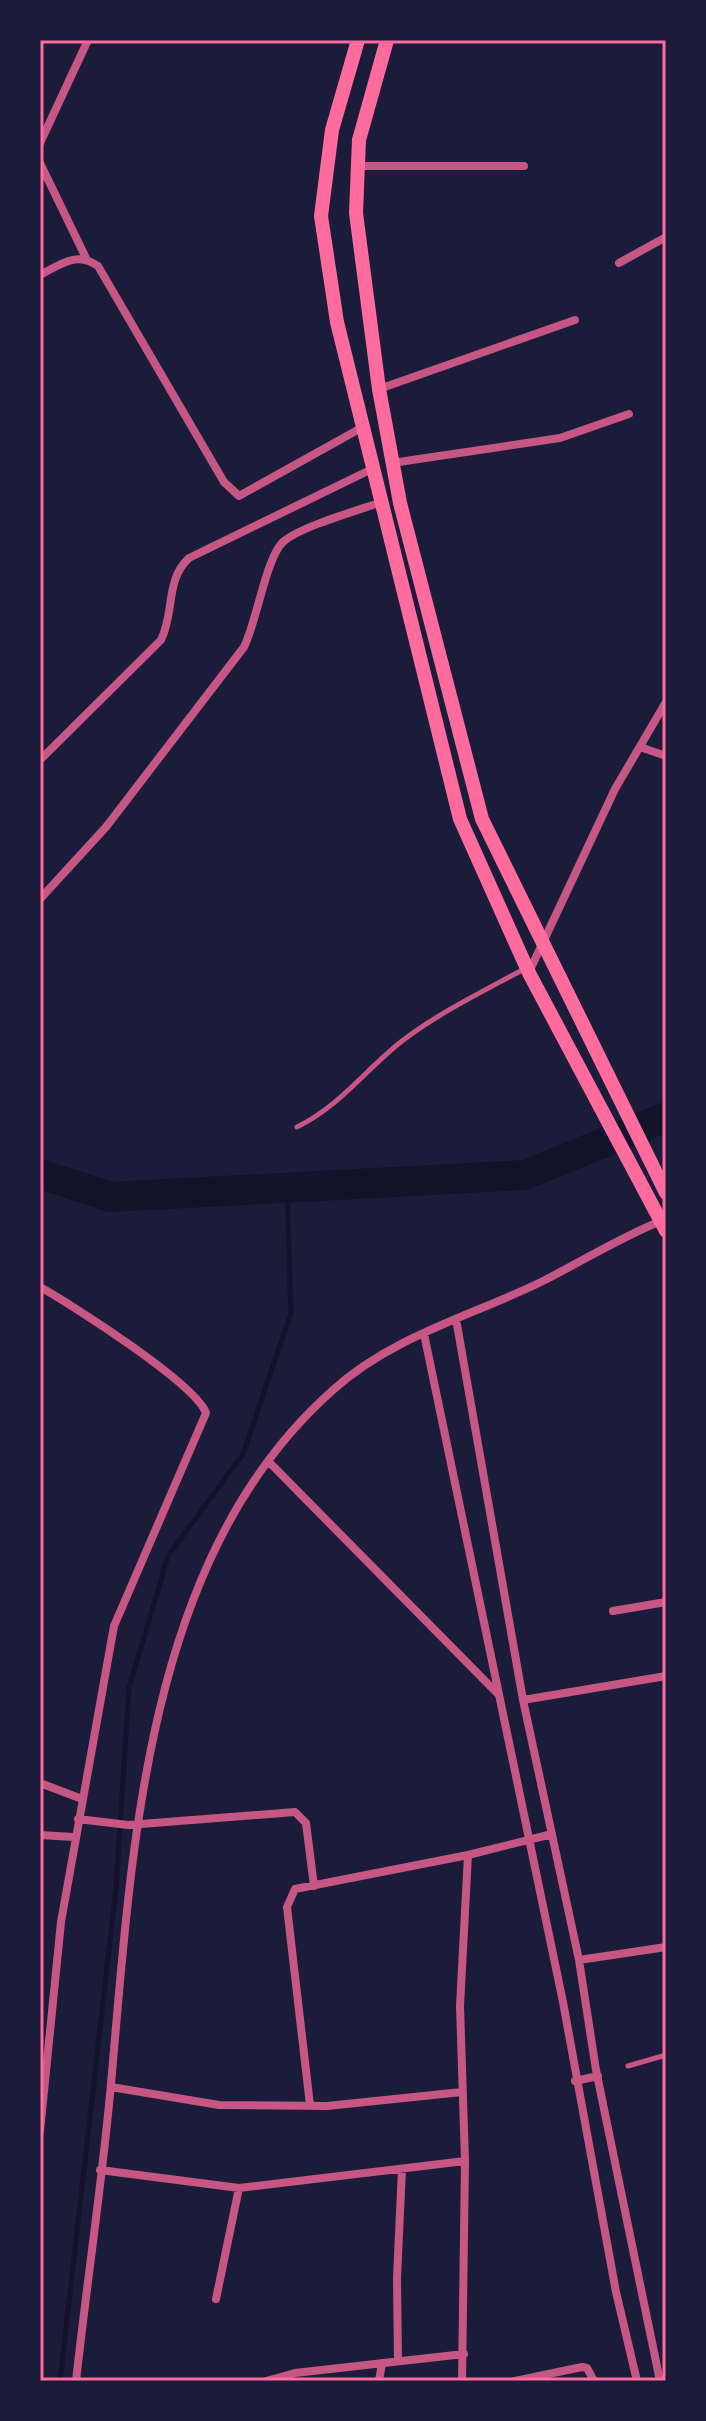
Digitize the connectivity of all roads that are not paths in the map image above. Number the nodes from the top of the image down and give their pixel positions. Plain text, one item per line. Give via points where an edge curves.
1 (88, 40) edge
2 (358, 40) edge
3 (387, 40) edge
4 (40, 143) edge
5 (40, 163) edge
6 (358, 166) junction
7 (524, 166) dead end
8 (666, 237) edge
9 (86, 258) junction
10 (619, 263) dead end
11 (40, 275) edge
12 (575, 320) dead end
13 (379, 389) junction
14 (629, 414) dead end
15 (363, 427) junction
16 (392, 463) junction
17 (372, 469) junction
18 (382, 502) junction
19 (666, 702) edge
20 (640, 747) junction
21 (666, 756) edge
22 (41, 758) edge
23 (40, 899) edge
24 (522, 901) junction
25 (500, 909) junction
26 (543, 946) junction
27 (528, 970) junction
28 (297, 1127) dead end
29 (666, 1193) edge
30 (662, 1223) edge
31 (40, 1287) edge
32 (452, 1321) junction
33 (424, 1334) junction
34 (268, 1461) junction
35 (666, 1602) edge
36 (613, 1611) dead end
37 (666, 1676) edge
38 (499, 1695) junction
39 (523, 1700) junction
40 (40, 1783) edge
41 (82, 1799) junction
42 (78, 1819) junction
43 (139, 1824) junction
44 (548, 1834) junction
45 (40, 1835) edge
46 (74, 1837) junction
47 (529, 1839) junction
48 (468, 1855) junction
49 (314, 1886) junction
50 (666, 1947) edge
51 (579, 1960) junction
52 (666, 2055) edge
53 (628, 2066) dead end
54 (595, 2077) junction
55 (577, 2081) junction
56 (111, 2087) junction
57 (462, 2092) junction
58 (310, 2105) junction
59 (40, 2131) edge
60 (465, 2161) junction
61 (402, 2169) junction
62 (100, 2170) junction
63 (239, 2188) junction
64 (216, 2299) dead end
65 (464, 2354) junction
66 (398, 2361) junction
67 (382, 2363) junction
68 (322, 2370) junction
69 (76, 2381) edge
70 (266, 2381) edge
71 (322, 2381) edge
72 (379, 2381) edge
73 (462, 2381) edge
74 (515, 2381) edge
75 (594, 2381) edge
76 (637, 2381) edge
77 (660, 2381) edge

1 - 4 street
2 - 15 main road via 332,130 321,216 337,322
3 - 6 main road via 359,140
5 - 9 street
6 - 7 street
6 - 13 main road via 356,213
8 - 10 street
9 - 11 street
9 - 15 street via 98,266 231,492 246,494
12 - 13 street
13 - 16 main road
14 - 16 street via 560,438
15 - 17 main road
16 - 24 main road via 482,819
17 - 18 main road
17 - 22 street via 189,558 172,584 161,640
18 - 23 street via 284,541 273,557 244,647 106,827
18 - 25 main road via 460,819
19 - 20 street
20 - 21 street
20 - 26 street via 615,789
24 - 25 main road
24 - 26 main road
25 - 27 main road
26 - 27 street
26 - 29 main road
27 - 28 lane via 424,1025 332,1107
27 - 30 main road
30 - 32 street
31 - 41 street via 126,1343 194,1395 206,1413 114,1626
32 - 33 street
32 - 39 street
33 - 34 street via 381,1355 334,1388
33 - 38 street
34 - 38 street
34 - 43 street via 215,1551 196,1599 151,1736
35 - 36 street
37 - 39 street
38 - 47 street
39 - 44 street
40 - 41 street
41 - 42 street
42 - 43 street
42 - 46 street
43 - 49 street via 295,1812 306,1823
43 - 56 street
44 - 47 street
44 - 51 street
45 - 46 street
46 - 59 street
47 - 48 street
47 - 55 street
48 - 49 street
48 - 57 street via 460,2006
49 - 58 street via 295,1889 287,1907
50 - 51 street
51 - 54 street
52 - 53 lane
54 - 55 street
54 - 77 street
55 - 76 street
56 - 58 street via 219,2105
56 - 62 street
57 - 58 street
57 - 60 street
60 - 61 street
60 - 65 street
61 - 63 street
61 - 66 street
62 - 63 street
62 - 69 street
63 - 64 street
65 - 66 street
65 - 73 street
66 - 67 street
67 - 68 street
67 - 72 street
68 - 70 street
68 - 71 street
74 - 75 street via 582,2367

